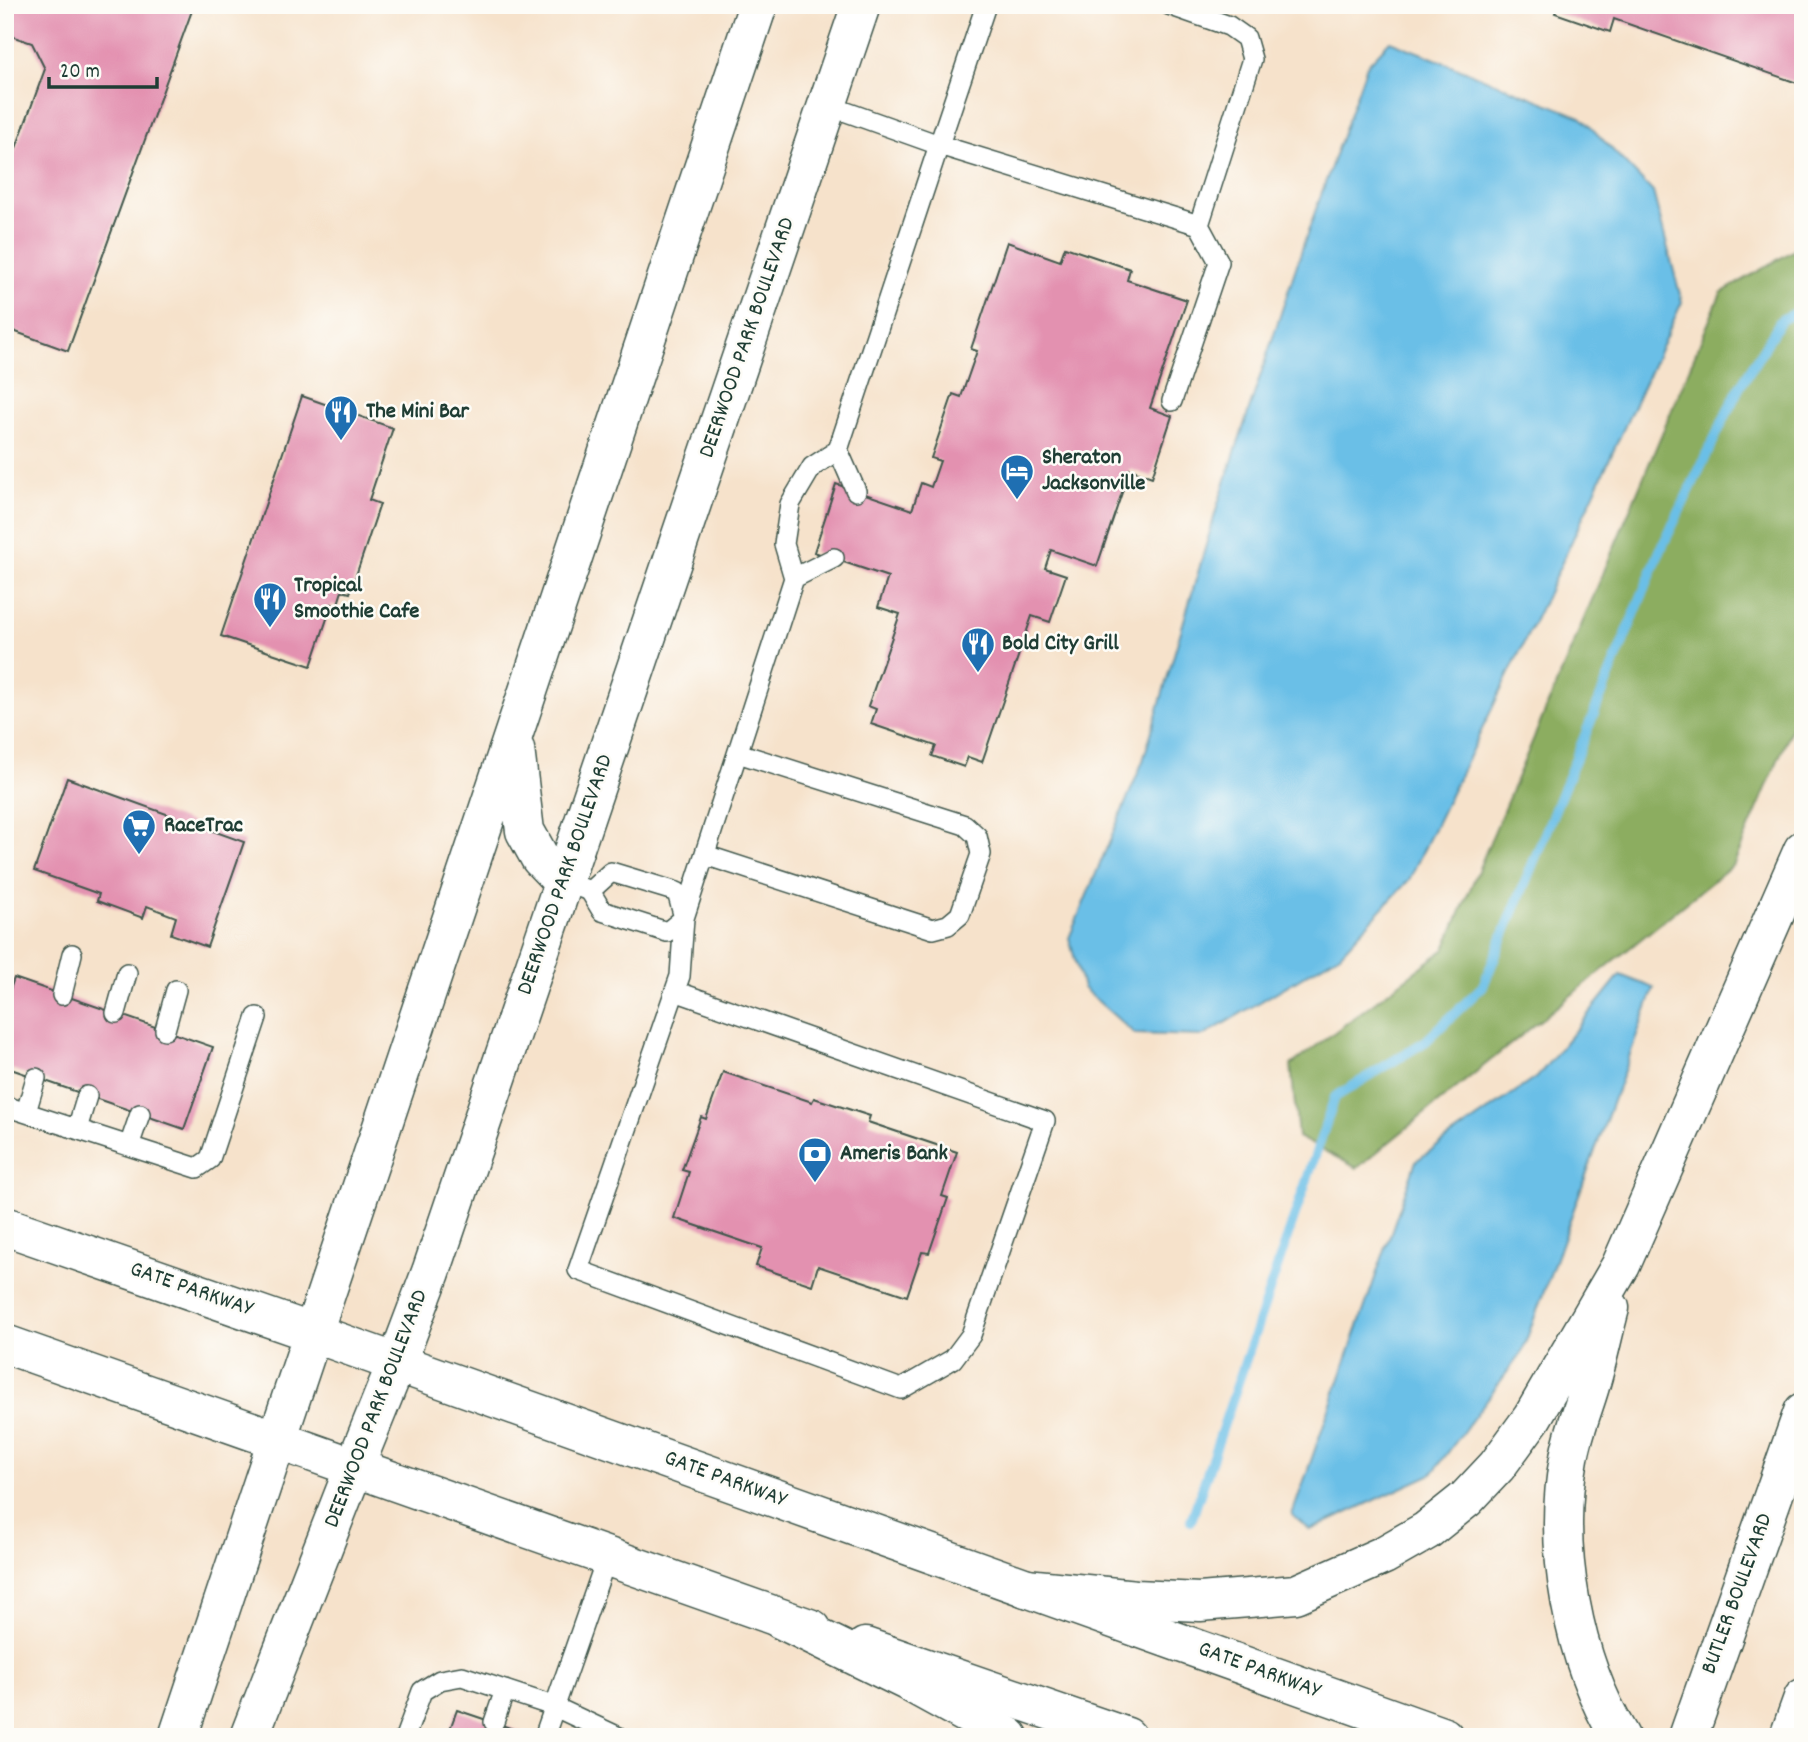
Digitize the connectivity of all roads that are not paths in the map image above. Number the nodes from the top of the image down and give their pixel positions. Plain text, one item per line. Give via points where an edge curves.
1 (758, 5) edge
2 (861, 5) edge
3 (986, 5) edge
4 (1169, 5) edge
5 (827, 105) junction
6 (939, 145) junction
7 (1199, 225) junction
8 (1172, 401) dead end
9 (838, 450) junction
10 (856, 491) dead end
11 (834, 558) dead end
12 (794, 578) junction
13 (514, 736) junction
14 (738, 753) junction
15 (1803, 850) edge
16 (705, 855) junction
17 (577, 886) junction
18 (684, 918) junction
19 (72, 954) dead end
20 (127, 973) dead end
21 (176, 990) dead end
22 (675, 991) junction
23 (62, 995) dead end
24 (116, 1013) dead end
25 (257, 1017) dead end
26 (164, 1030) dead end
27 (36, 1078) dead end
28 (87, 1096) dead end
29 (5, 1105) edge
30 (26, 1112) junction
31 (140, 1114) dead end
32 (76, 1129) junction
33 (129, 1146) junction
34 (5, 1226) edge
35 (1621, 1265) junction
36 (313, 1333) junction
37 (5, 1343) edge
38 (397, 1362) junction
39 (1803, 1412) edge
40 (277, 1440) junction
41 (354, 1468) junction
42 (607, 1558) junction
43 (1026, 1588) junction
44 (780, 1619) junction
45 (505, 1690) junction
46 (1803, 1698) edge
47 (553, 1706) junction
48 (494, 1722) dead end
49 (599, 1732) edge
50 (178, 1737) edge
51 (249, 1737) edge
52 (405, 1737) edge
53 (544, 1737) edge
54 (619, 1737) edge
55 (1009, 1737) edge
56 (1127, 1737) edge
57 (1444, 1737) edge
58 (1620, 1737) edge
59 (1688, 1737) edge
60 (1789, 1737) edge

1 - 13 main road
2 - 5 main road, DEERWOOD PARK BOULEVARD
3 - 6 lane
4 - 7 lane via 1230,26 1246,38 1252,59
5 - 6 lane
5 - 17 main road, DEERWOOD PARK BOULEVARD
6 - 7 lane
6 - 9 lane
7 - 8 lane via 1219,262
9 - 10 lane
9 - 12 lane via 812,467 790,504 784,544
11 - 12 lane
12 - 14 lane
13 - 17 main road via 525,831 540,858
13 - 36 main road
14 - 16 lane
14 - 16 lane via 965,825 977,836 981,854 960,915 933,929
15 - 35 main road
16 - 18 lane
17 - 18 lane via 602,912 667,932
17 - 18 lane via 611,872 618,874 677,892
17 - 38 main road, DEERWOOD PARK BOULEVARD
18 - 22 lane
19 - 23 lane
20 - 24 lane
21 - 26 lane
22 - 22 lane via 578,1270 901,1389 953,1359 971,1335 1045,1121
25 - 33 lane via 210,1159 197,1168
27 - 30 lane
28 - 32 lane
29 - 30 lane
30 - 32 lane
31 - 33 lane
32 - 33 lane
34 - 36 main road, GATE PARKWAY
35 - 43 main road via 1532,1418 1497,1466 1436,1523 1384,1555 1296,1594 1252,1599 1149,1600
35 - 58 main road via 1568,1458 1564,1527 1573,1614 1599,1698
36 - 38 main road, GATE PARKWAY
36 - 40 main road
37 - 40 main road
38 - 41 main road, DEERWOOD PARK BOULEVARD
38 - 43 main road, GATE PARKWAY
39 - 59 main road, BUTLER BOULEVARD
40 - 41 main road
40 - 50 main road
41 - 42 main road
41 - 51 main road, DEERWOOD PARK BOULEVARD
42 - 44 main road
42 - 47 lane
43 - 57 main road, GATE PARKWAY
44 - 55 main road
44 - 56 main road
45 - 47 lane
45 - 48 lane
45 - 52 lane via 463,1676 440,1680 422,1691
46 - 60 main road
47 - 49 lane
47 - 53 lane
49 - 54 lane

